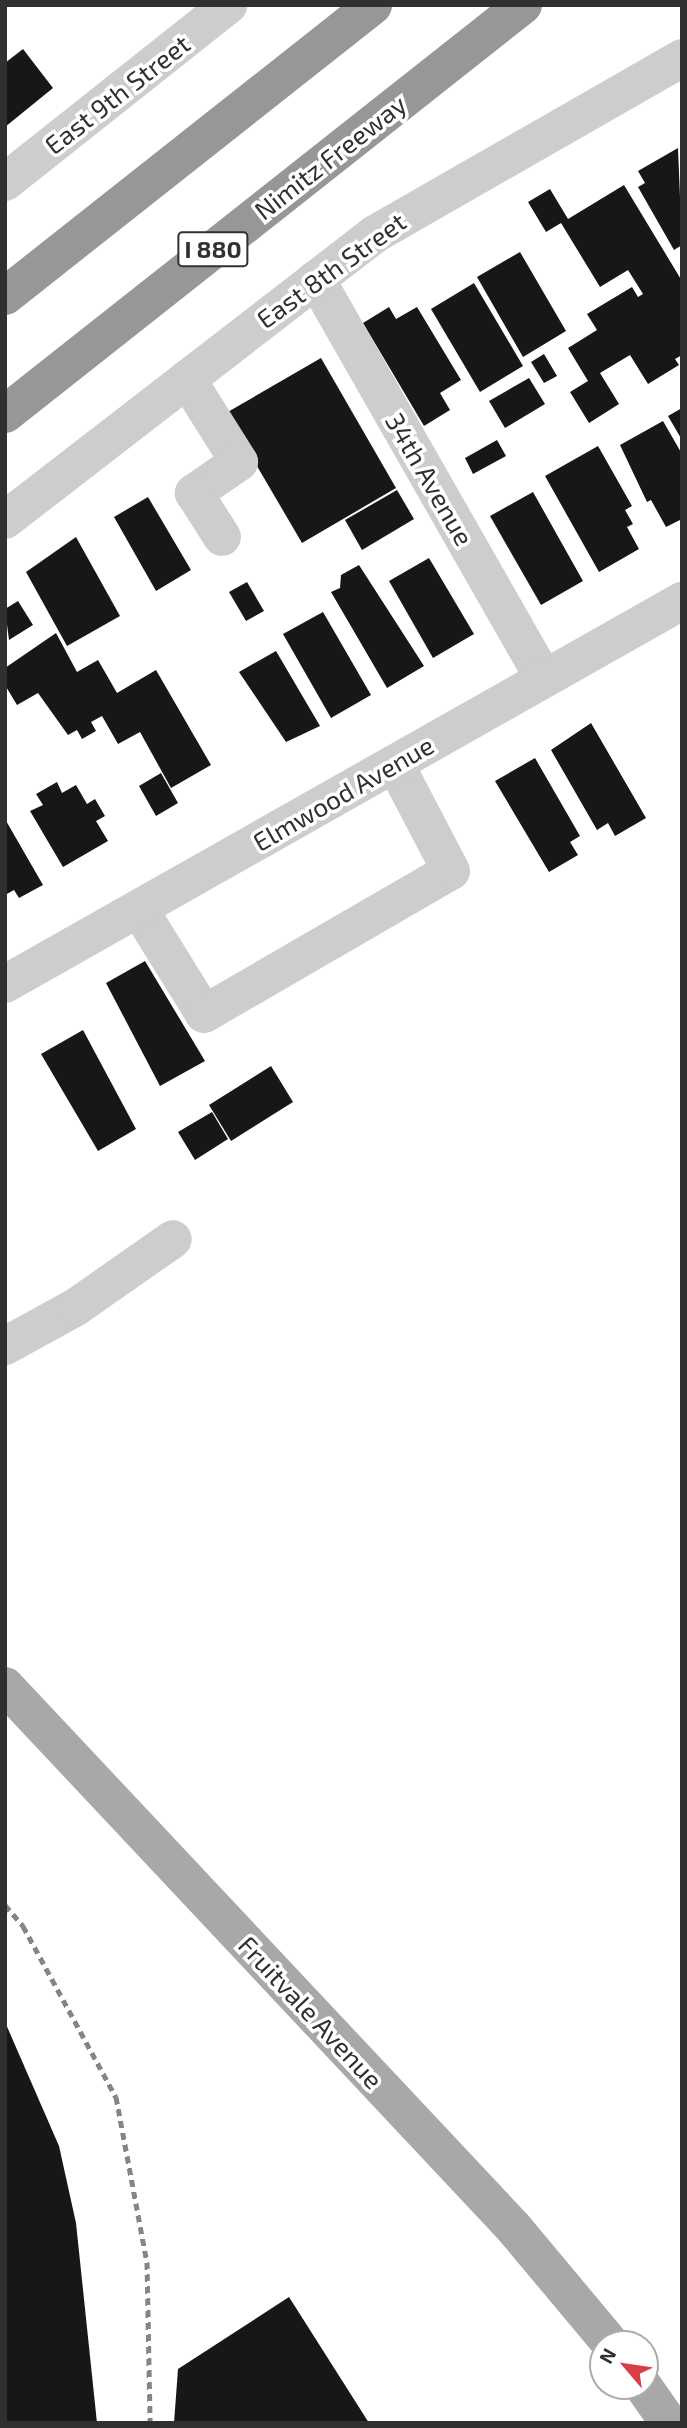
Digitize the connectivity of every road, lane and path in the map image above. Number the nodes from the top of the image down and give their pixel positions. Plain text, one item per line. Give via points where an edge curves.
1 (228, 5) edge
2 (523, 5) edge
3 (365, 12) edge
4 (682, 58) edge
5 (5, 182) edge
6 (316, 279) junction
7 (5, 296) edge
8 (187, 379) junction
9 (5, 414) edge
10 (5, 520) edge
11 (222, 537) dead end
12 (682, 601) edge
13 (544, 679) junction
14 (395, 764) junction
15 (139, 909) junction
16 (5, 984) edge
17 (173, 1239) dead end
18 (5, 1346) edge
19 (5, 1686) edge
20 (599, 2330) edge
21 (653, 2400) edge
22 (669, 2423) edge

1 - 5 street, East 9th Street
2 - 9 highway, Nimitz Freeway / I 880
3 - 7 highway
4 - 6 street, East 8th Street via 442,191
6 - 8 street, East 8th Street
6 - 13 street, 34th Avenue
8 - 10 street, East 8th Street
8 - 11 street via 239,462 194,493
12 - 13 street, Elmwood Avenue
13 - 14 street, Elmwood Avenue
14 - 15 street, Elmwood Avenue
14 - 15 street via 450,871 204,1014
15 - 16 street, Elmwood Avenue
17 - 18 street via 76,1307
19 - 20 main road, Fruitvale Avenue via 513,2227
21 - 22 main road

